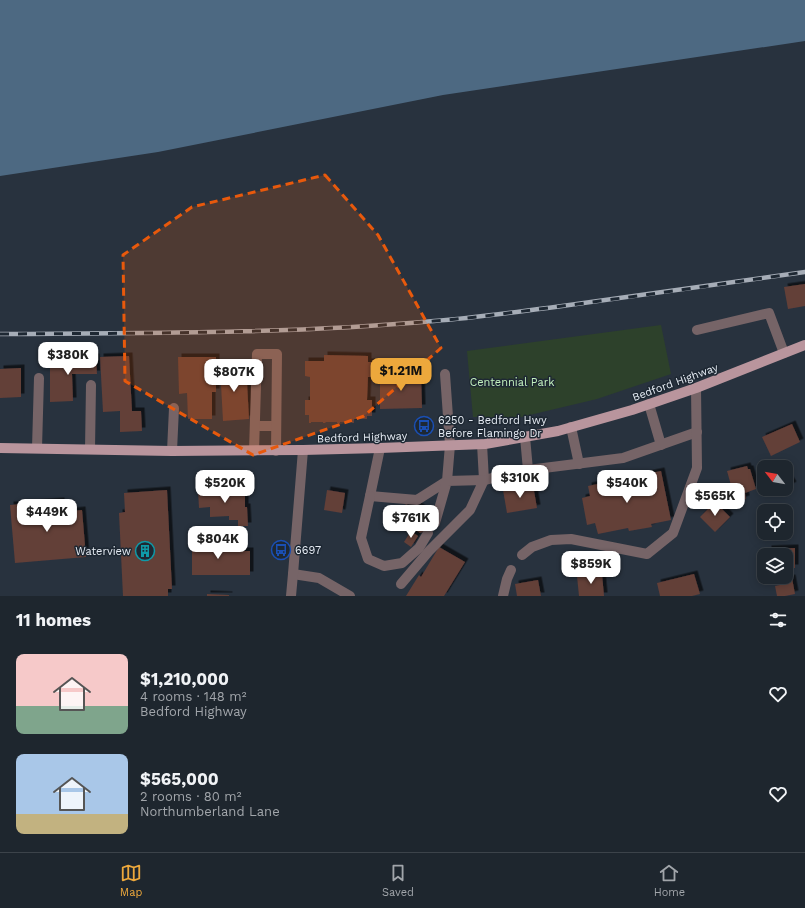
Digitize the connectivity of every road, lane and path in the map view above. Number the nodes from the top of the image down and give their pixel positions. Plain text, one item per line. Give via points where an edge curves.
1 (697, 330) dead end
2 (805, 345) edge
3 (784, 353) junction
4 (445, 374) dead end
5 (39, 378) dead end
6 (91, 385) dead end
7 (696, 388) junction
8 (649, 404) junction
9 (174, 408) dead end
10 (255, 426) junction
11 (276, 426) junction
12 (571, 427) junction
13 (697, 432) junction
14 (525, 437) junction
15 (482, 444) junction
16 (450, 445) junction
17 (661, 445) junction
18 (0, 448) edge
19 (37, 448) junction
20 (380, 448) junction
21 (90, 449) junction
22 (254, 450) junction
23 (303, 450) junction
24 (172, 451) junction
25 (276, 451) junction
26 (579, 464) junction
27 (528, 470) junction
28 (484, 480) junction
29 (447, 481) junction
30 (370, 496) junction
31 (435, 523) dead end
32 (428, 533) dead end
33 (522, 555) dead end
34 (511, 570) dead end
35 (294, 574) junction
36 (401, 584) dead end
37 (290, 596) edge
38 (350, 596) edge
39 (503, 596) edge

1 - 3 street via 769,313
2 - 3 main road, Bedford Highway
3 - 7 main road, Bedford Highway
4 - 16 street
5 - 19 street
6 - 21 street
7 - 8 main road, Bedford Highway
7 - 13 street
8 - 12 main road, Bedford Highway
8 - 17 street
9 - 24 street
10 - 11 street
10 - 11 street via 257,354 277,354
10 - 22 street
11 - 25 street
12 - 14 main road, Bedford Highway
12 - 26 street
13 - 17 street
13 - 33 street via 697,468 673,533 647,554 571,539 551,540 532,547
14 - 15 main road, Bedford Highway
14 - 27 street
15 - 16 main road, Bedford Highway
15 - 28 street
16 - 20 main road, Bedford Highway
16 - 29 street
17 - 26 street via 623,458
18 - 19 main road, Bedford Highway
19 - 21 main road, Bedford Highway
20 - 23 main road, Bedford Highway
20 - 30 street
21 - 24 main road, Bedford Highway
22 - 24 main road, Bedford Highway
22 - 25 main road, Bedford Highway
23 - 25 main road, Bedford Highway
23 - 35 street
26 - 27 street
27 - 28 street
28 - 29 street
28 - 36 street via 470,510 429,551
29 - 30 street via 417,500
29 - 31 street
30 - 32 street via 361,538 368,559 384,566 402,563 419,548
34 - 39 street
35 - 37 street
35 - 38 street via 319,578

